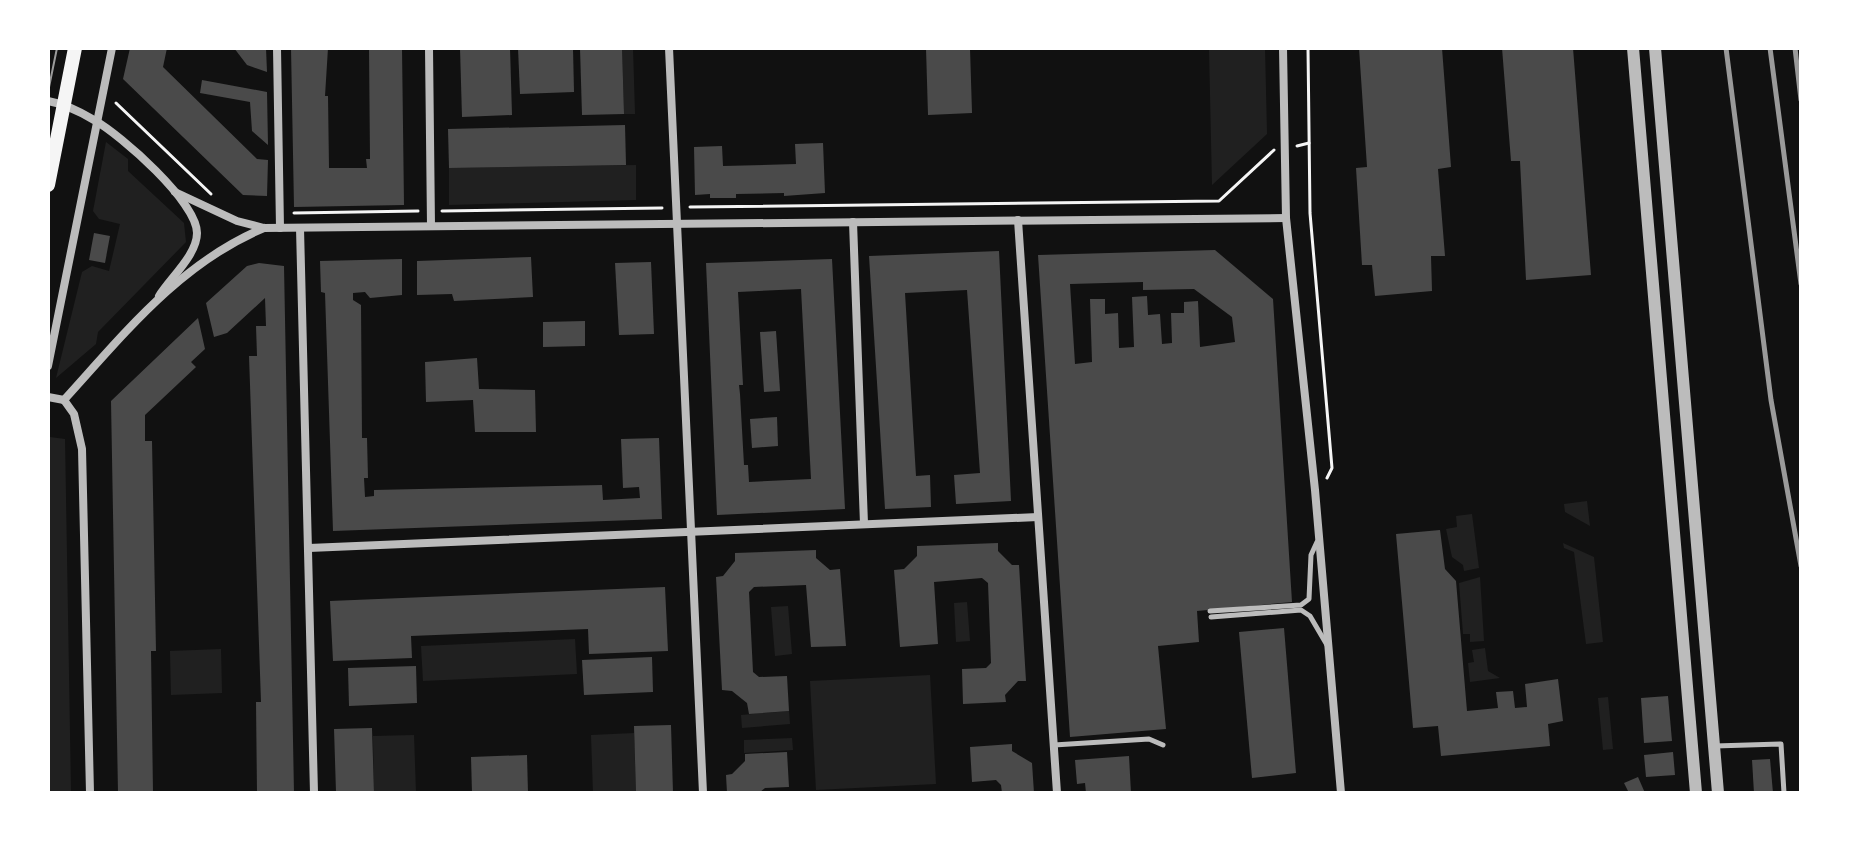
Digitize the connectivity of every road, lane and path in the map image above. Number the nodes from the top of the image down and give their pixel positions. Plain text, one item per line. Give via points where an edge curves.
1 (75, 48) edge
2 (112, 48) edge
3 (277, 48) edge
4 (429, 48) edge
5 (669, 48) edge
6 (1283, 48) edge
7 (1308, 48) edge
8 (1633, 48) edge
9 (1655, 48) edge
10 (48, 101) edge
11 (64, 104) junction
12 (97, 121) junction
13 (48, 185) edge
14 (175, 192) junction
15 (1286, 218) junction
16 (1018, 220) junction
17 (853, 222) junction
18 (677, 223) junction
19 (431, 226) junction
20 (264, 228) junction
21 (280, 228) junction
22 (300, 228) junction
23 (159, 296) junction
24 (51, 336) edge
25 (48, 366) edge
26 (48, 397) edge
27 (64, 400) junction
28 (1322, 487) dead end
29 (1038, 517) junction
30 (864, 524) junction
31 (691, 532) junction
32 (1319, 537) junction
33 (309, 548) junction
34 (1329, 650) junction
35 (1053, 745) junction
36 (1163, 745) dead end
37 (1715, 746) junction
38 (90, 793) edge
39 (314, 793) edge
40 (703, 793) edge
41 (1057, 793) edge
42 (1341, 793) edge
43 (1696, 793) edge
44 (1718, 793) edge
45 (1784, 793) edge

1 - 11 main road
2 - 12 street
3 - 21 street
4 - 19 street
5 - 18 street
6 - 15 street
7 - 28 path via 1310,213 1332,468
8 - 43 street
9 - 37 street
10 - 11 street
11 - 12 street
11 - 13 main road
12 - 14 street
12 - 24 street
14 - 20 street
14 - 23 street via 195,220 197,236 193,251
15 - 16 street
15 - 32 street
16 - 17 street
16 - 29 street
17 - 18 street
17 - 30 street
18 - 19 street
18 - 31 street
19 - 22 street
20 - 21 street
20 - 23 street via 217,250
21 - 22 street
22 - 33 street
23 - 27 street
24 - 25 street
26 - 27 street
27 - 38 street via 74,414 82,449
29 - 30 street
29 - 35 street
30 - 31 street
31 - 33 street
31 - 40 street
32 - 34 street
32 - 34 lane via 1311,555 1309,599 1301,605 1211,614 1301,610
33 - 39 street
34 - 42 street
35 - 36 lane via 1149,739
35 - 41 street
37 - 44 street
37 - 45 lane via 1781,744

